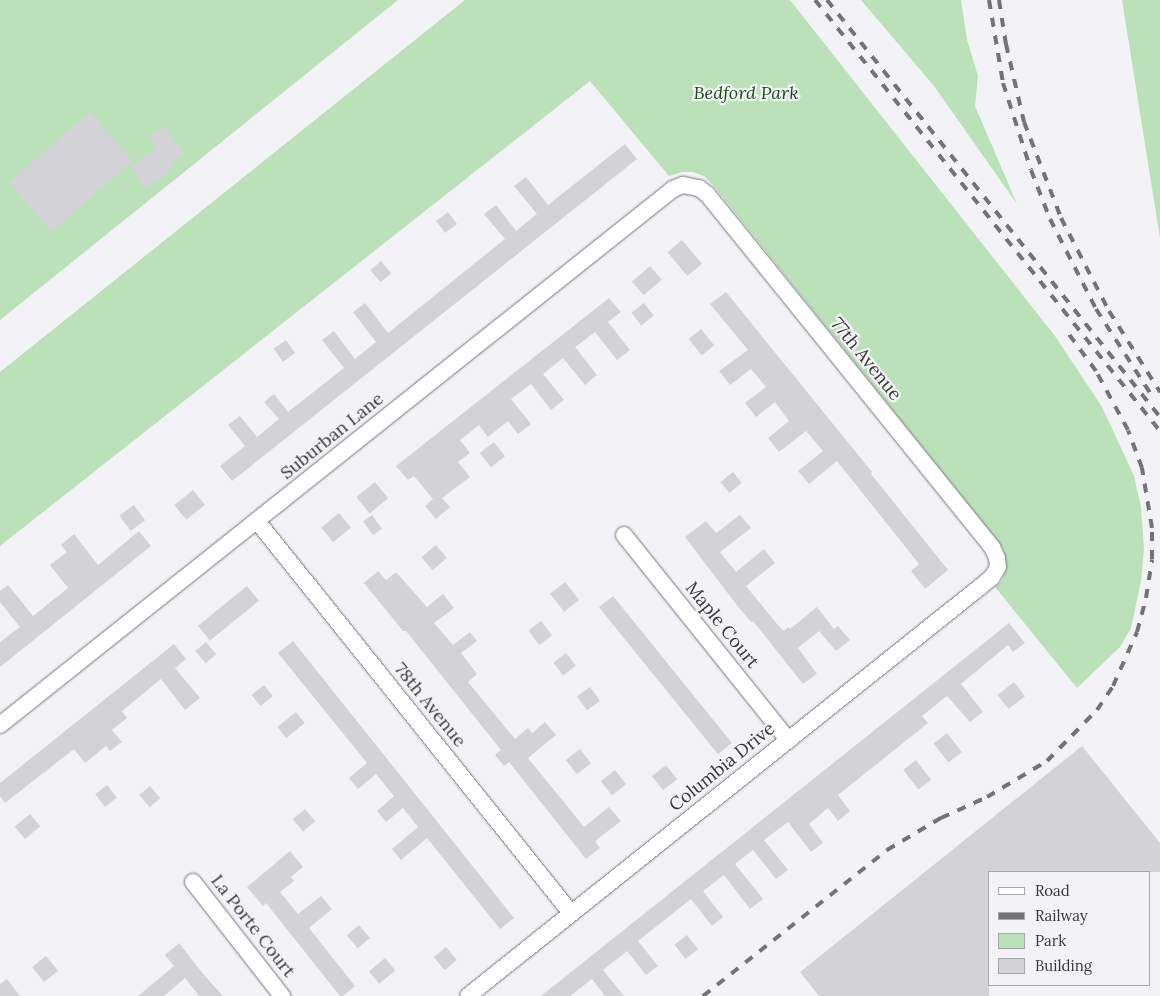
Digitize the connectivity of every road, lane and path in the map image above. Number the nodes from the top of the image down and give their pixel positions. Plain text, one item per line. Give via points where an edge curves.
1 (691, 185) joint
2 (257, 521) junction
3 (624, 535) dead end
4 (998, 567) joint
5 (0, 725) edge
6 (788, 740) junction
7 (193, 882) dead end
8 (571, 913) junction
9 (282, 996) edge
10 (468, 996) edge

1 - 2 street, Suburban Lane via 673,189
1 - 4 street, 77th Avenue via 707,194 985,540 997,558
2 - 5 street, Suburban Lane
2 - 8 street, 78th Avenue
3 - 6 street, Maple Court
4 - 6 street, Columbia Drive via 980,587
6 - 8 street, Columbia Drive
7 - 9 street, La Porte Court
8 - 10 street, Columbia Drive

